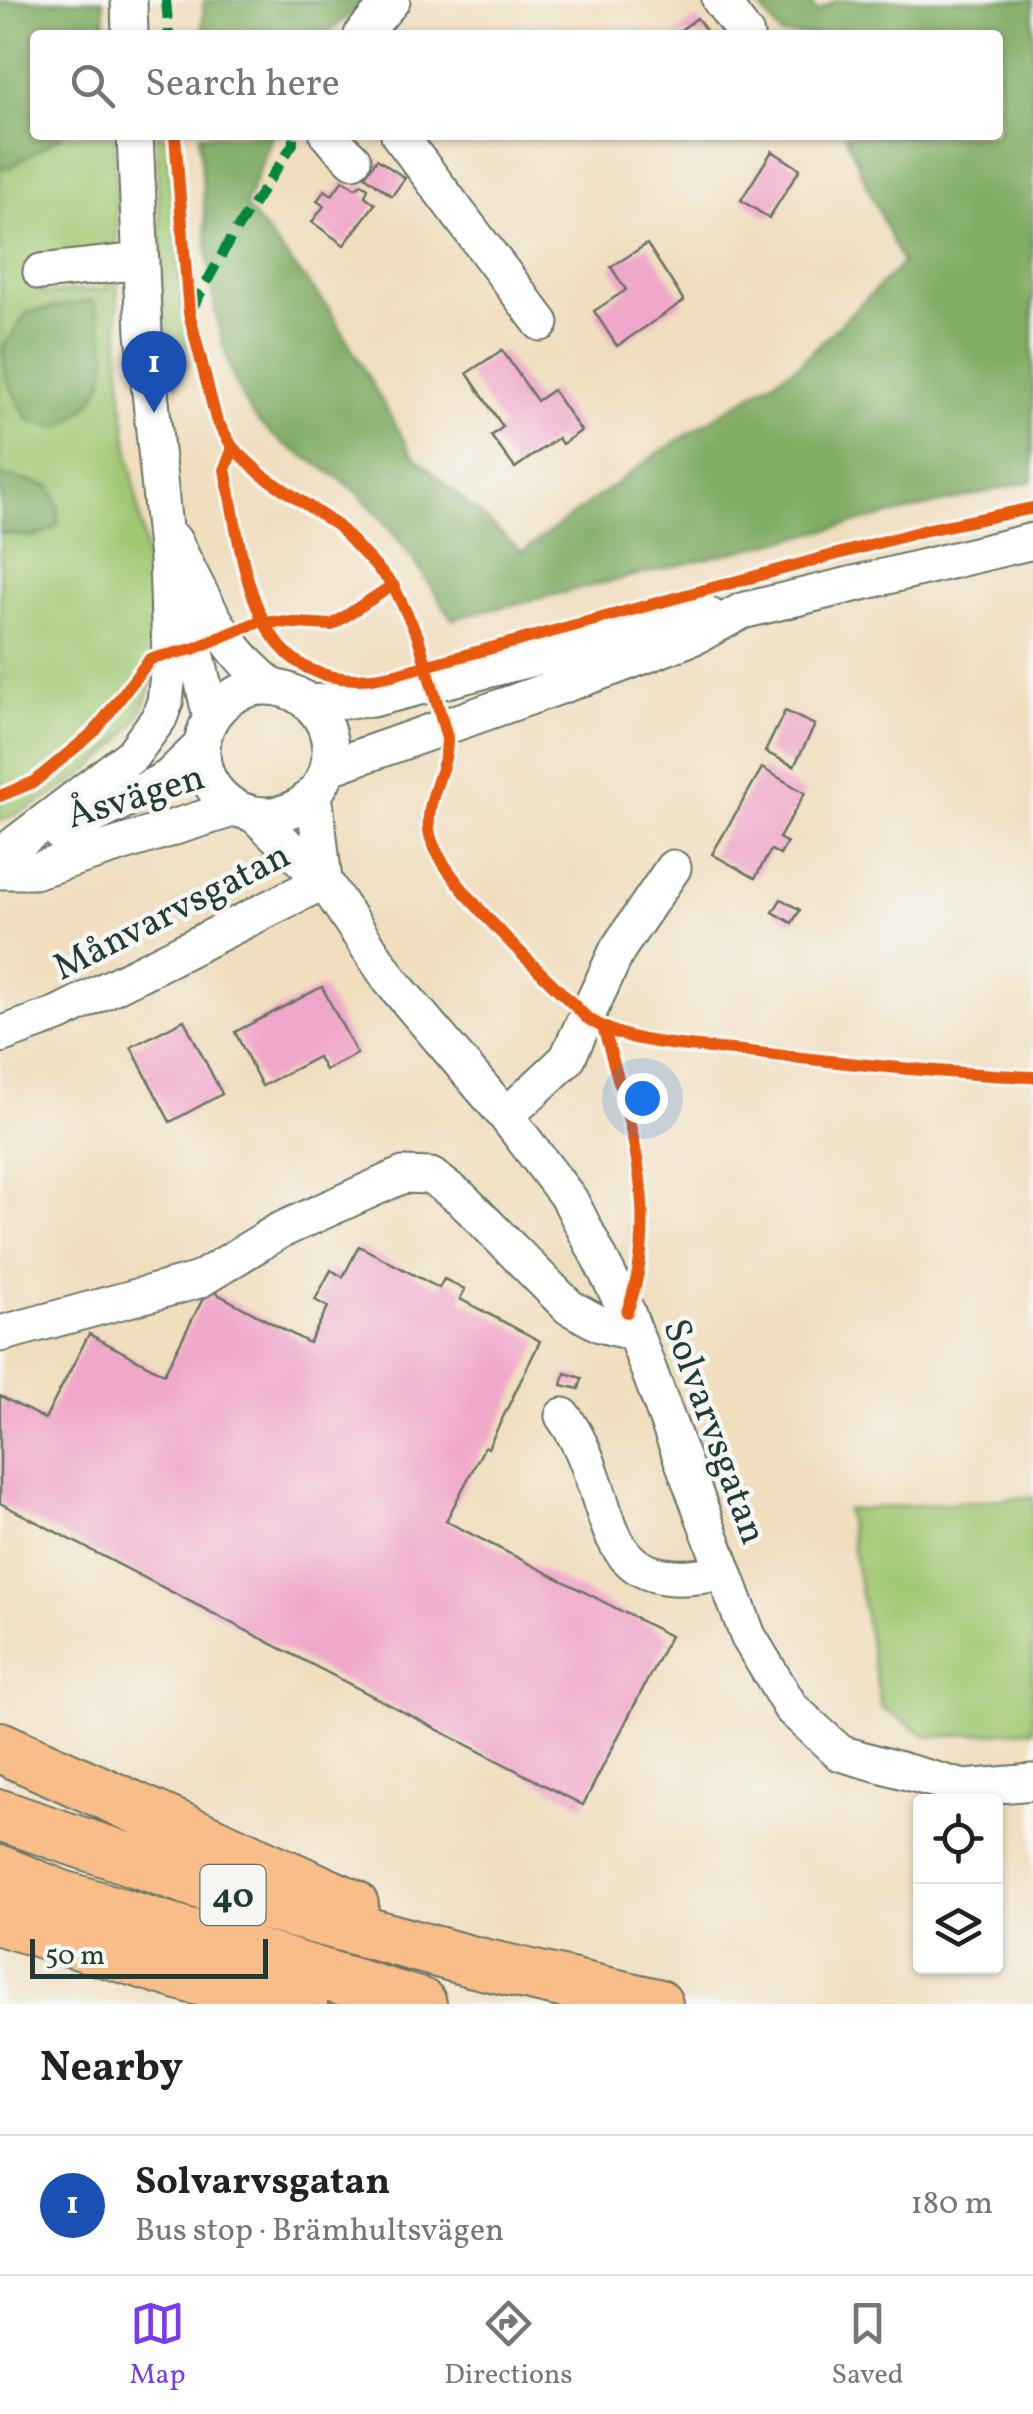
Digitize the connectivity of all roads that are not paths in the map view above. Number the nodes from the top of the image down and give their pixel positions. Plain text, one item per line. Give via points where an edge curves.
1 (128, 0) edge
2 (392, 0) edge
3 (720, 0) edge
4 (130, 30) edge
5 (366, 30) edge
6 (742, 30) edge
7 (135, 140) edge
8 (333, 140) edge
9 (403, 140) edge
10 (354, 160) dead end
11 (141, 261) junction
12 (42, 272) dead end
13 (540, 323) dead end
14 (160, 470) junction
15 (174, 541) junction
16 (1033, 541) edge
17 (742, 611) junction
18 (273, 687) junction
19 (308, 703) junction
20 (206, 732) junction
21 (321, 781) junction
22 (245, 811) junction
23 (0, 856) edge
24 (673, 868) dead end
25 (0, 869) edge
26 (324, 881) junction
27 (0, 1035) edge
28 (506, 1116) junction
29 (634, 1332) junction
30 (0, 1334) edge
31 (562, 1416) dead end
32 (724, 1572) junction
33 (0, 1747) edge
34 (1033, 1782) edge
35 (0, 1814) edge
36 (0, 1871) edge
37 (0, 1920) edge
38 (470, 1961) junction
39 (302, 2004) edge
40 (422, 2004) edge
41 (657, 2004) edge

1 - 4 street
2 - 5 street
3 - 6 street
7 - 11 street
8 - 10 street
9 - 13 street
11 - 12 street
11 - 14 street
14 - 15 street
14 - 23 street via 170,655 160,718 132,755 92,790
15 - 18 street via 222,638
15 - 20 street
16 - 17 street
17 - 19 street via 689,615 372,699
17 - 21 street via 698,635
18 - 19 street
18 - 20 street via 237,694
19 - 21 street via 328,738
20 - 22 street via 209,782
20 - 25 street, Åsvägen via 152,788 22,850
21 - 22 street via 282,813
21 - 26 street
22 - 25 street, Åsvägen via 34,872
22 - 26 street
24 - 28 street via 618,949 567,1059
26 - 27 street, Månvarvsgatan via 58,1014
26 - 28 street, Solvarvsgatan via 391,981
28 - 29 street, Solvarvsgatan via 570,1200
29 - 30 street via 569,1307 462,1198 431,1176 404,1175 280,1230 199,1280
29 - 32 street, Solvarvsgatan
31 - 32 street via 580,1439 623,1552 641,1572 666,1580
32 - 34 street, Solvarvsgatan via 748,1636 790,1708 840,1753 964,1788
33 - 38 highway
35 - 38 highway, 40 via 252,1901
36 - 40 highway, 40
37 - 39 highway
38 - 41 highway, 40

